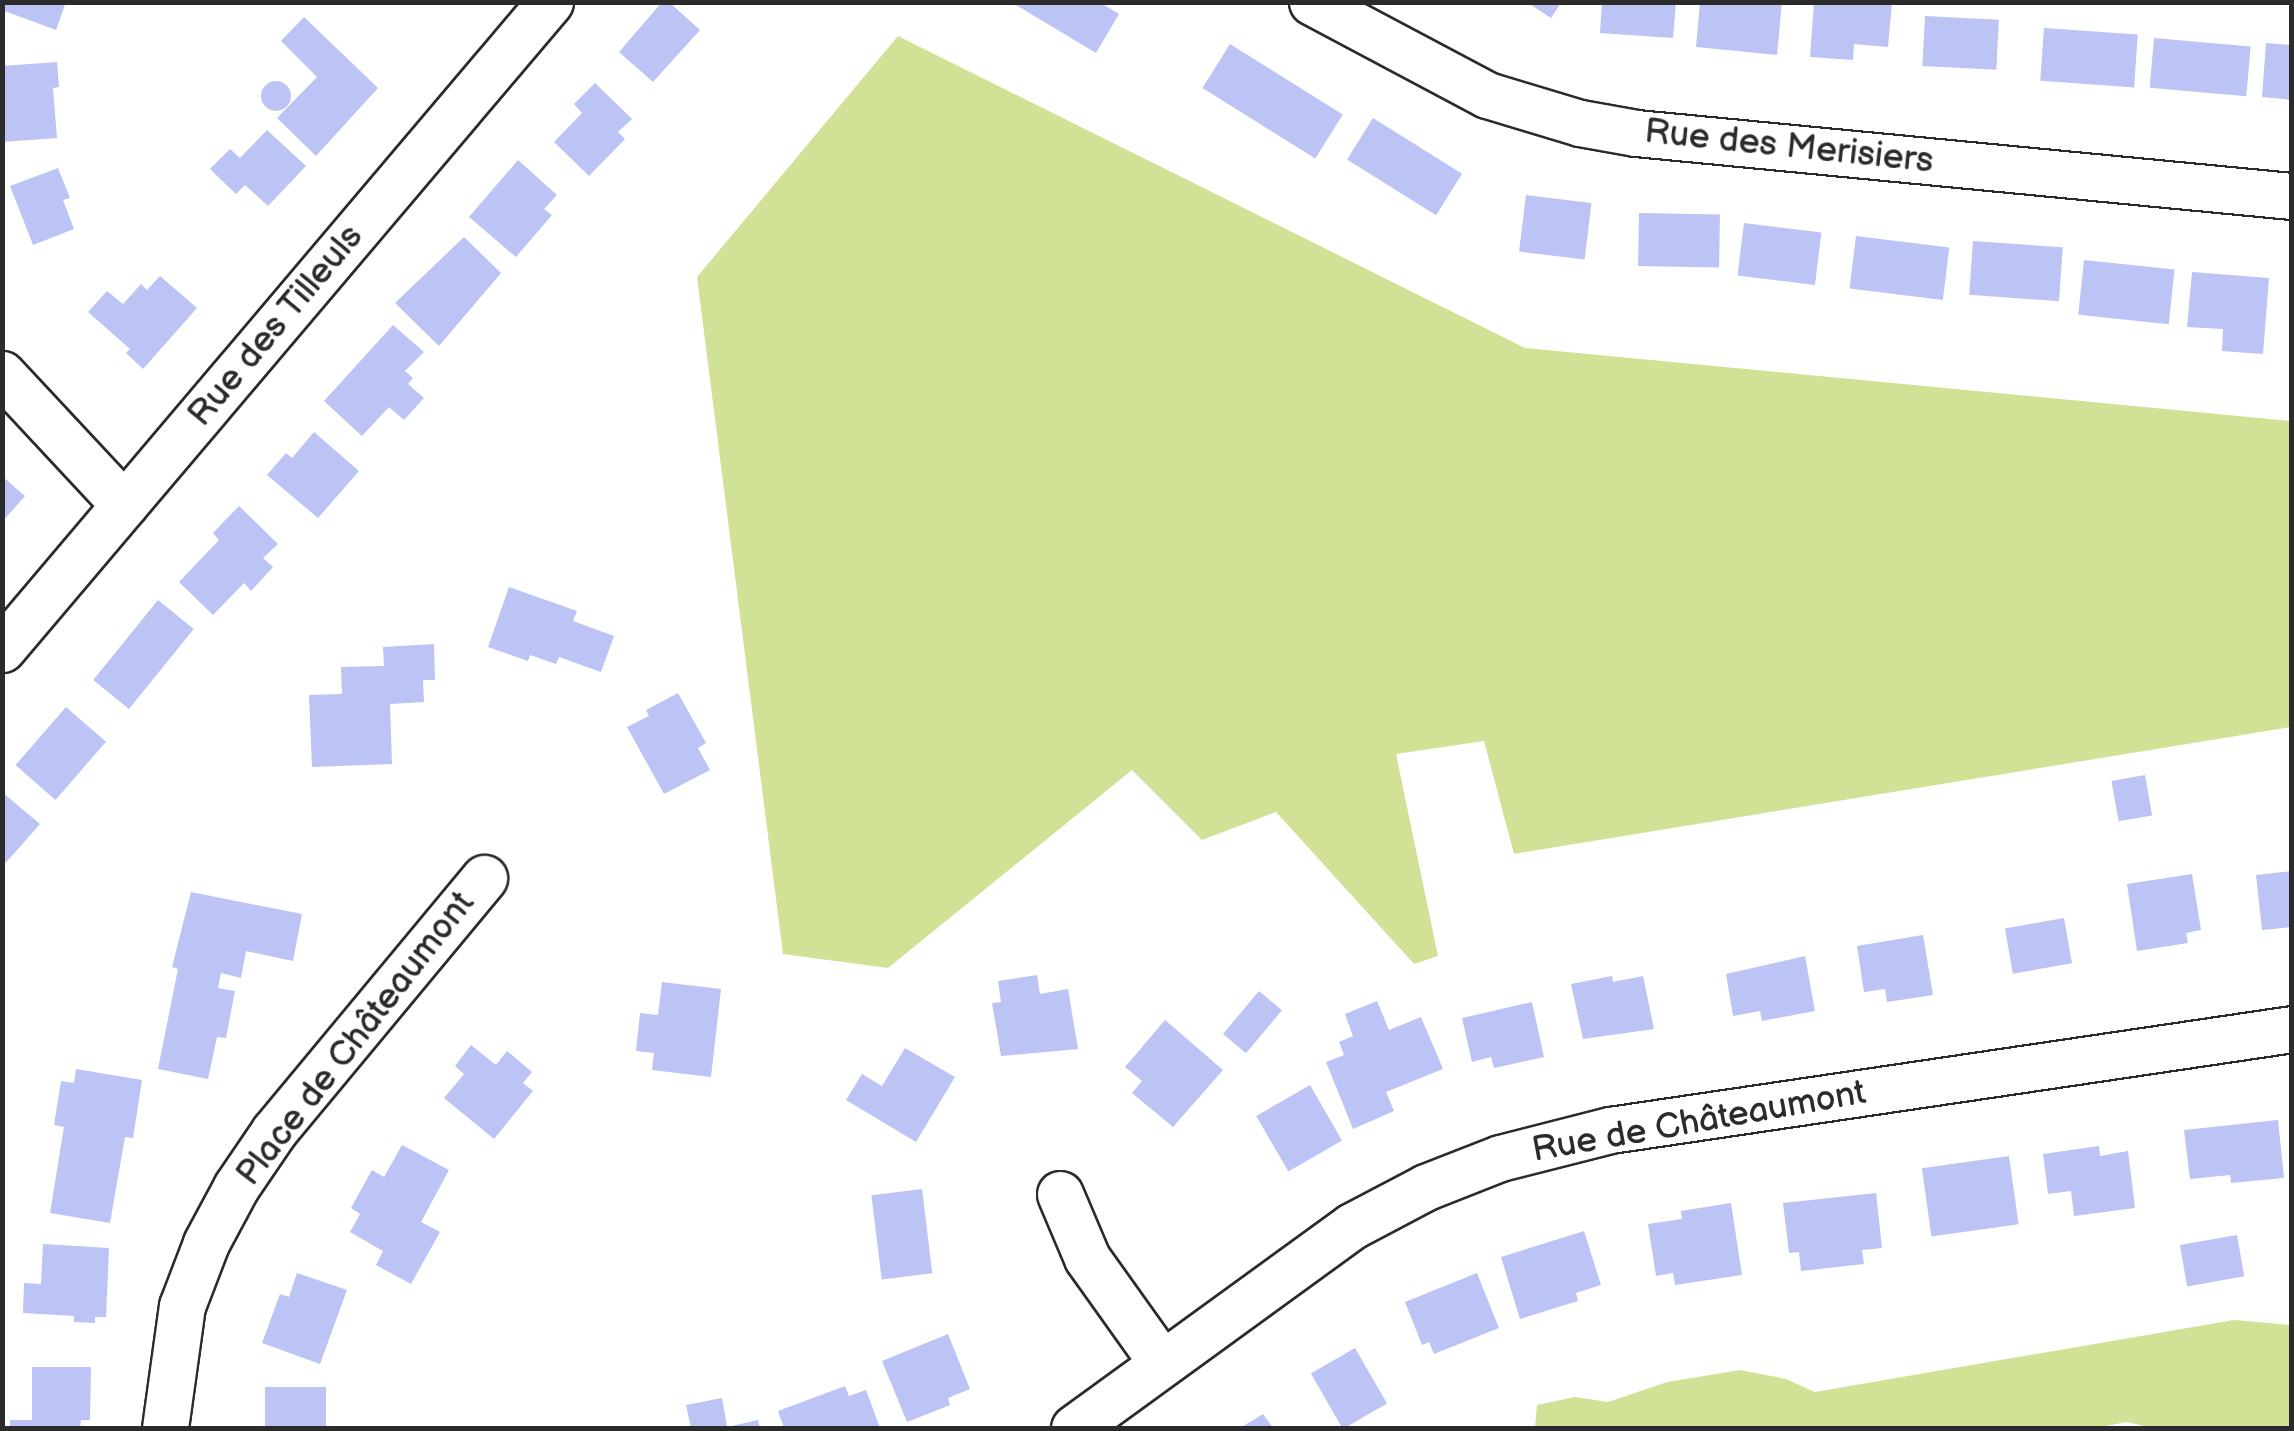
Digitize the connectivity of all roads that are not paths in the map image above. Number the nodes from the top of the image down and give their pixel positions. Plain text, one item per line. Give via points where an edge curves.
1 (550, 2) edge
2 (1312, 2) edge
3 (2292, 196) edge
4 (2, 374) edge
5 (124, 505) junction
6 (2, 650) edge
7 (484, 878) dead end
8 (2292, 1028) edge
9 (1060, 1194) dead end
10 (1162, 1364) junction
11 (165, 1428) edge
12 (1074, 1428) edge

1 - 5 street, Rue des Tilleuls
2 - 3 street, Rue des Merisiers via 1472,88 1580,123
4 - 5 street
5 - 6 street, Rue des Tilleuls
7 - 11 street, Place de Châteaumont via 274,1131 236,1188 182,1306
8 - 10 street, Rue de Châteaumont via 1610,1130 1500,1158 1352,1226
9 - 10 street via 1087,1258
10 - 12 street, Rue de Châteaumont

